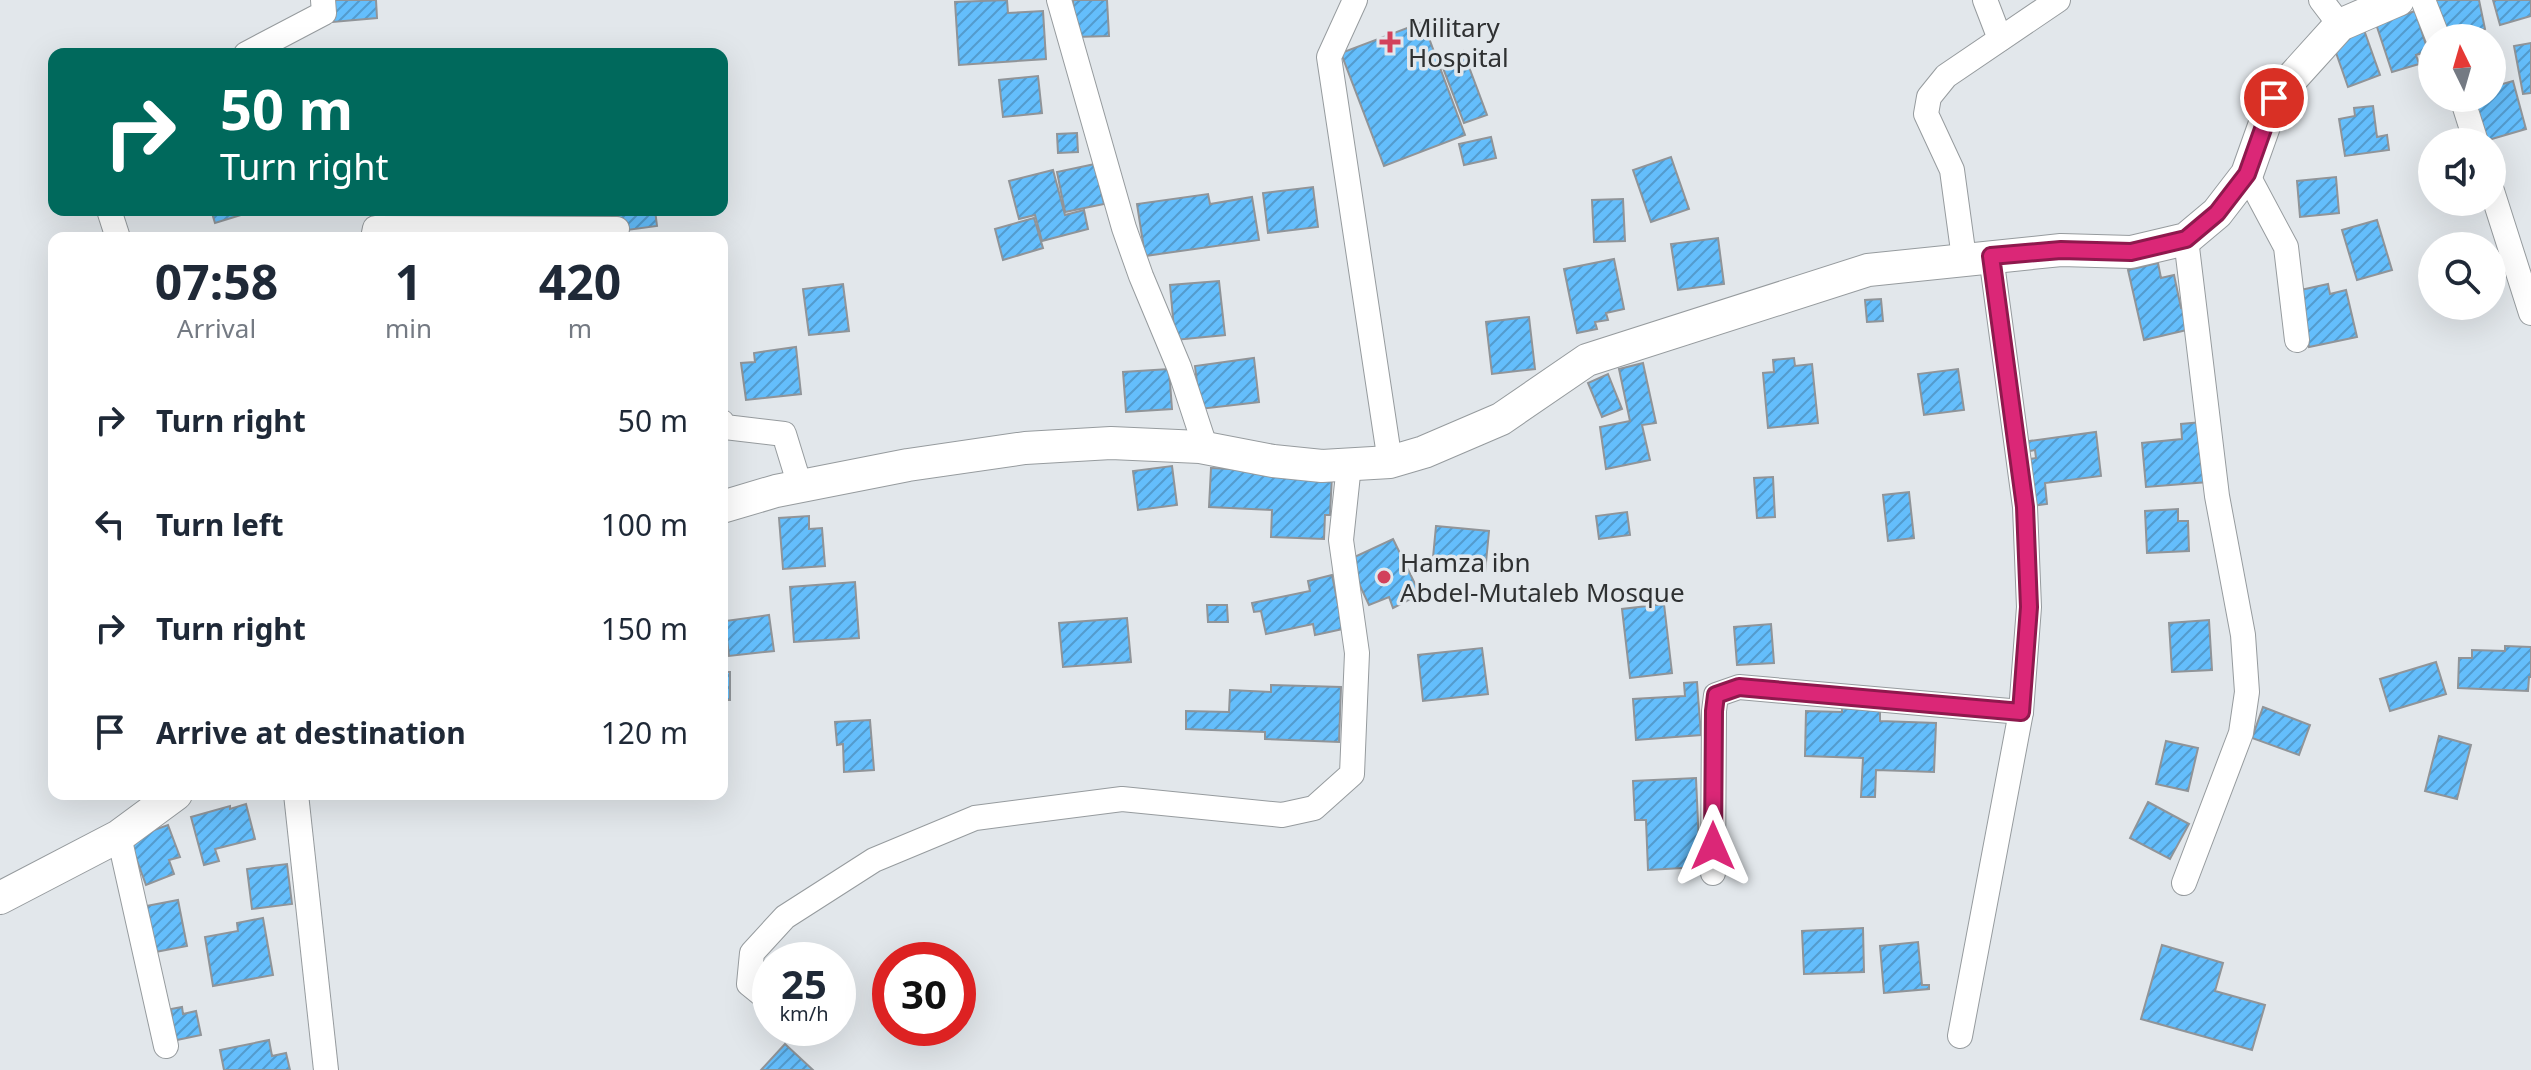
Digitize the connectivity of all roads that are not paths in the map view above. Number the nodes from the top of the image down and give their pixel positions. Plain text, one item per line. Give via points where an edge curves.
1 (323, 0) edge
2 (1059, 0) edge
3 (1355, 0) edge
4 (1985, 0) edge
5 (2058, 0) edge
6 (2398, 0) edge
7 (2423, 0) edge
8 (2330, 13) edge
9 (2432, 24) edge
10 (2000, 39) junction
11 (257, 48) edge
12 (2247, 174) junction
13 (2500, 216) edge
14 (617, 229) dead end
15 (374, 232) edge
16 (2186, 239) junction
17 (1978, 257) junction
18 (2531, 313) edge
19 (2297, 340) dead end
20 (728, 427) edge
21 (1206, 449) junction
22 (1390, 462) junction
23 (1349, 465) junction
24 (800, 486) junction
25 (728, 505) edge
26 (2021, 712) junction
27 (168, 800) edge
28 (297, 800) edge
29 (119, 836) junction
30 (1713, 873) dead end
31 (2184, 883) dead end
32 (0, 898) edge
33 (762, 942) edge
34 (752, 953) edge
35 (752, 986) edge
36 (1960, 1036) dead end
37 (166, 1046) dead end
38 (326, 1070) edge

1 - 11 street via 324,13
2 - 21 street via 1124,228
3 - 22 street via 1329,57
4 - 10 street
5 - 10 street
6 - 8 street
7 - 9 street
8 - 12 street via 2274,98
10 - 17 street via 1946,76 1929,97 1926,114 1952,170
12 - 16 street via 2217,213
12 - 19 street via 2286,247
13 - 18 street
14 - 15 street
16 - 17 street via 2131,252 2061,250
16 - 31 street via 2247,692 2241,733
17 - 22 street via 1868,270 1587,360 1501,419
17 - 26 street via 2025,507 2029,607
20 - 24 street via 784,434
21 - 23 street via 1273,461
21 - 24 street via 1111,443 1025,448
22 - 23 street
23 - 33 street via 1341,540 1357,653 1352,774 1314,808 1282,815 1122,799 975,818 874,860 785,917
24 - 25 street
26 - 30 street via 1739,687 1716,695
26 - 36 street
27 - 29 street
28 - 38 street
29 - 32 street
29 - 37 street
34 - 35 street

